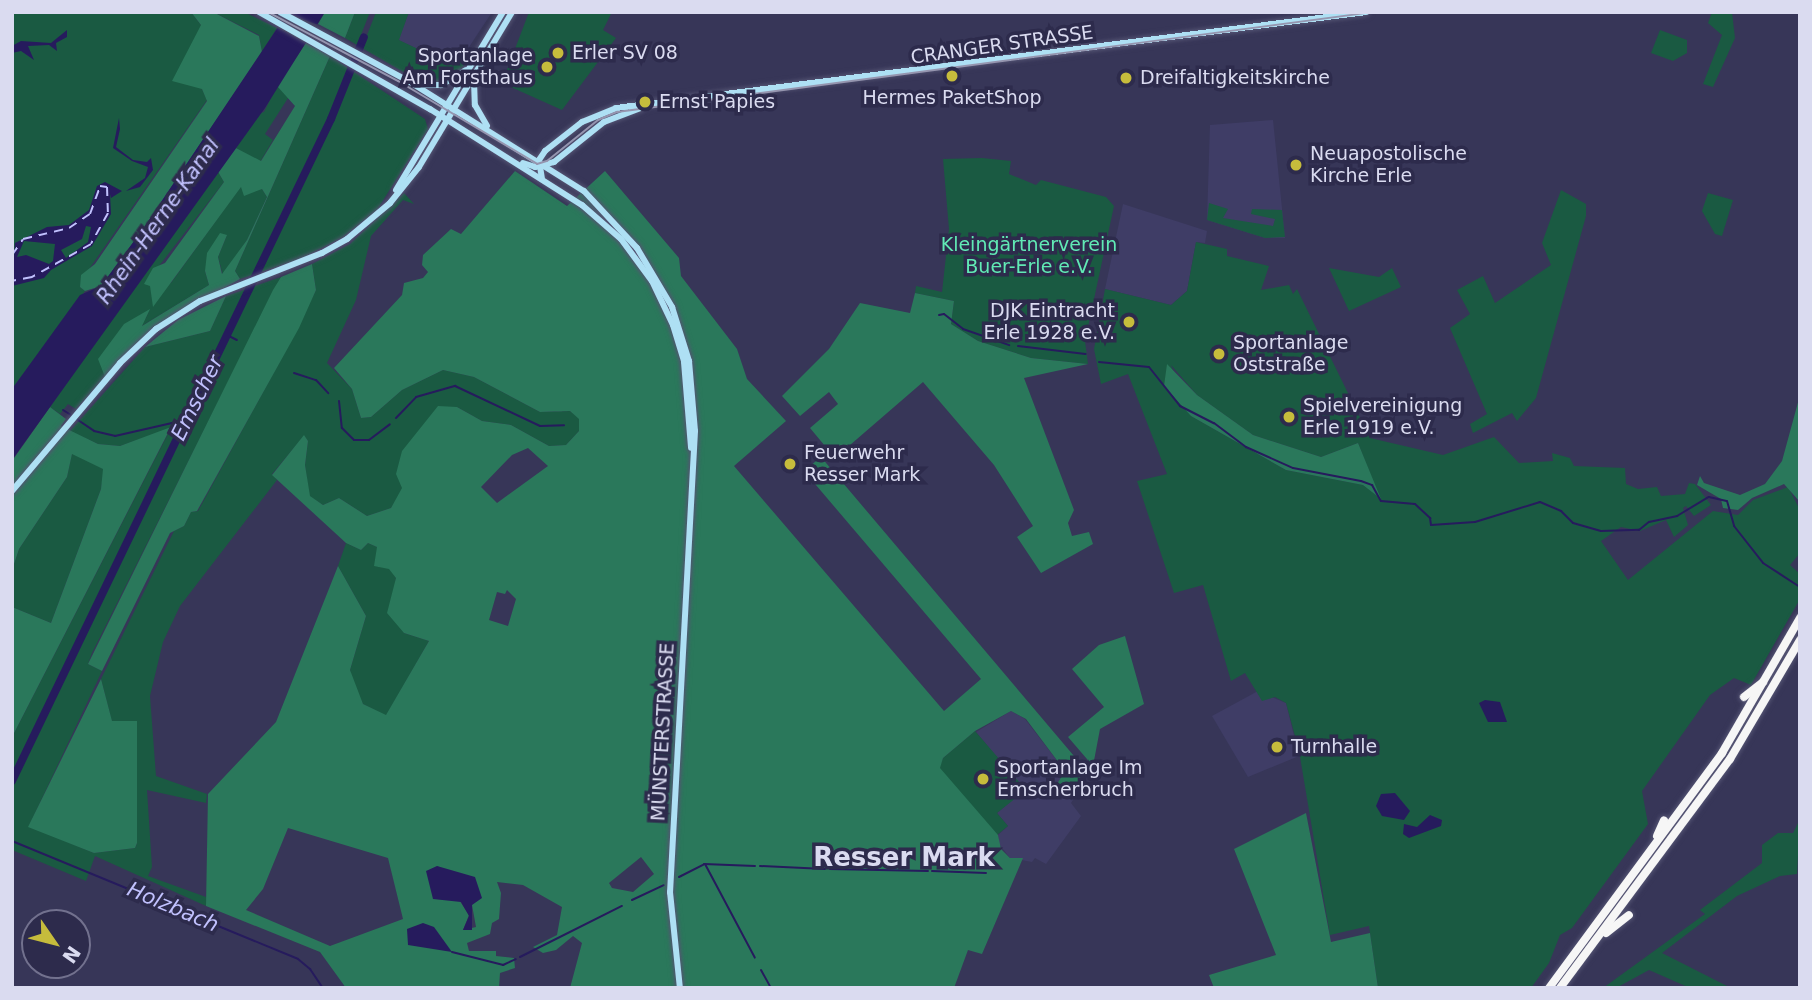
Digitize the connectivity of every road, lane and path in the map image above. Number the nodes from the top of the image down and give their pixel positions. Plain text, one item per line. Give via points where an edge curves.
1 (259, 12) edge
2 (280, 12) edge
3 (503, 12) edge
4 (512, 12) edge
5 (1366, 12) edge
6 (468, 69) junction
7 (475, 75) junction
8 (410, 82) junction
9 (447, 104) junction
10 (455, 108) junction
11 (643, 108) junction
12 (441, 116) junction
13 (448, 121) junction
14 (490, 130) junction
15 (545, 151) junction
16 (530, 154) junction
17 (559, 158) junction
18 (515, 162) junction
19 (542, 164) junction
20 (541, 179) junction
21 (567, 179) junction
22 (380, 211) junction
23 (692, 478) junction
24 (12, 491) edge
25 (1800, 618) edge
26 (1800, 640) edge
27 (1768, 678) junction
28 (1744, 697) dead end
29 (1664, 820) dead end
30 (1647, 856) junction
31 (1629, 915) dead end
32 (1595, 942) junction
33 (680, 988) edge
34 (1549, 988) edge
35 (1560, 988) edge

1 - 12 main road, MÜNSTERSTRASSE via 319,42
2 - 8 main road, MÜNSTERSTRASSE
3 - 6 main road
4 - 7 main road
5 - 11 main road, CRANGER STRASSE
6 - 8 main road via 441,85
6 - 9 main road
7 - 10 main road
7 - 14 main road via 475,105
8 - 9 main road, MÜNSTERSTRASSE
9 - 10 main road, MÜNSTERSTRASSE
9 - 12 main road
10 - 13 main road
10 - 14 main road, MÜNSTERSTRASSE
11 - 15 main road, CRANGER STRASSE via 594,115
11 - 17 main road, CRANGER STRASSE via 604,122
12 - 13 main road, MÜNSTERSTRASSE
12 - 22 main road
13 - 18 main road, MÜNSTERSTRASSE
13 - 22 main road via 419,167
14 - 16 main road, MÜNSTERSTRASSE
15 - 16 main road
15 - 19 main road, CRANGER STRASSE
16 - 19 main road, MÜNSTERSTRASSE
17 - 19 main road, CRANGER STRASSE
17 - 21 main road
18 - 19 main road
18 - 20 main road, MÜNSTERSTRASSE
19 - 20 main road
19 - 21 main road, MÜNSTERSTRASSE
20 - 23 main road, MÜNSTERSTRASSE via 614,232 657,289 682,353
21 - 23 main road, MÜNSTERSTRASSE via 625,233 672,307 692,376
22 - 24 main road via 347,239 200,301 156,329 73,417
23 - 33 main road, MÜNSTERSTRASSE via 670,892
25 - 27 highway
26 - 32 highway via 1730,759
27 - 28 highway
27 - 30 highway via 1722,753
29 - 30 highway
30 - 34 highway
31 - 32 highway
32 - 35 highway

